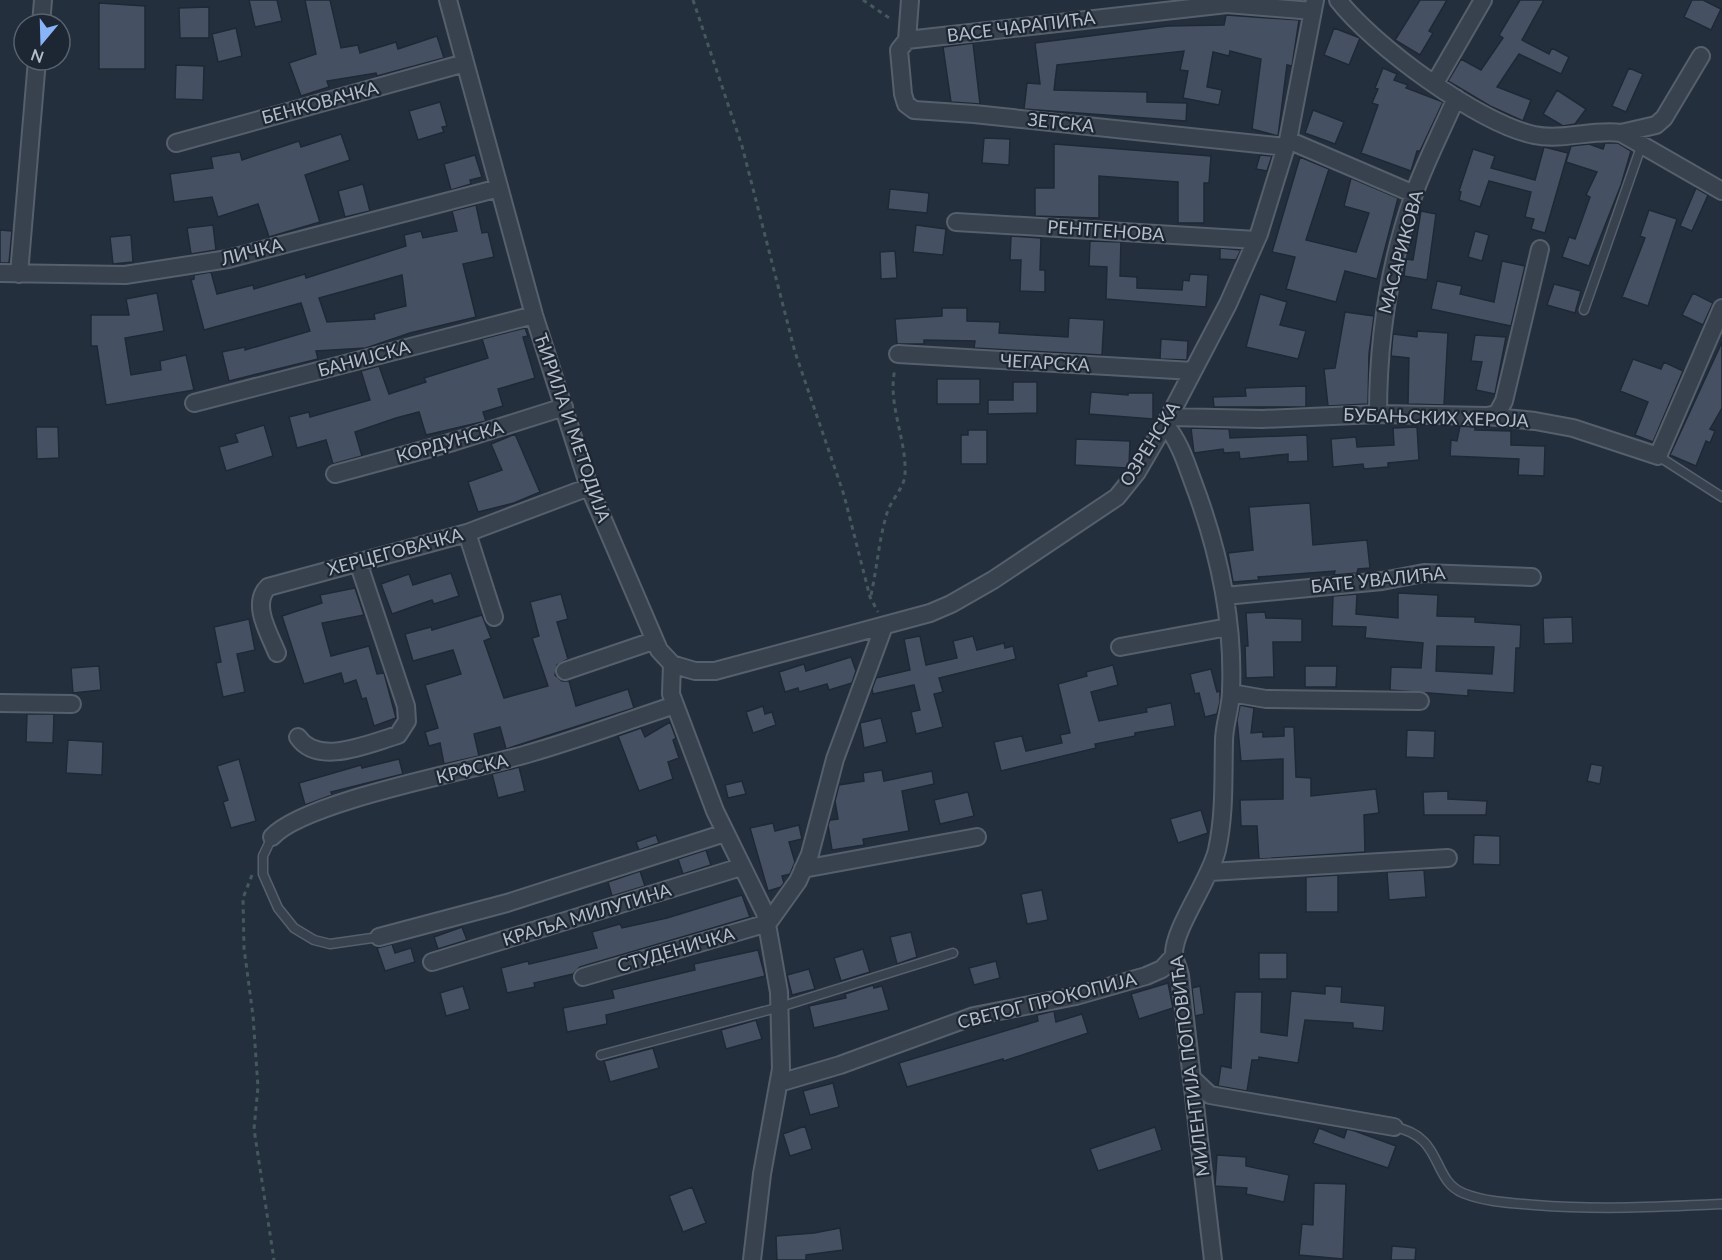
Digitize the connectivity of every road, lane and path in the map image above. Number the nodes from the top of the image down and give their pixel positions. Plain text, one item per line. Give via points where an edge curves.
1 (448, 0) edge
2 (693, 0) edge
3 (863, 0) edge
4 (910, 0) edge
5 (1338, 0) edge
6 (1483, 0) edge
7 (1314, 5) edge
8 (908, 35) junction
9 (1701, 56) dead end
10 (465, 63) junction
11 (37, 72) edge
12 (1435, 83) junction
13 (1456, 98) junction
14 (1621, 133) junction
15 (176, 143) dead end
16 (1287, 143) junction
17 (1642, 144) junction
18 (499, 188) junction
19 (1722, 191) edge
20 (1414, 194) junction
21 (956, 222) dead end
22 (1256, 240) junction
23 (1540, 249) dead end
24 (0, 273) edge
25 (19, 274) junction
26 (1722, 308) edge
27 (1584, 310) dead end
28 (534, 315) junction
29 (898, 354) joint
30 (1193, 371) junction
31 (194, 404) dead end
32 (564, 407) junction
33 (1378, 414) junction
34 (1487, 416) junction
35 (1167, 421) junction
36 (1658, 456) junction
37 (335, 474) dead end
38 (589, 487) junction
39 (1722, 497) edge
40 (467, 533) junction
41 (358, 562) junction
42 (1532, 577) dead end
43 (1225, 596) junction
44 (870, 597) junction
45 (494, 617) dead end
46 (884, 626) junction
47 (1228, 627) junction
48 (653, 641) junction
49 (1120, 647) dead end
50 (276, 653) dead end
51 (672, 664) junction
52 (565, 671) dead end
53 (1231, 693) junction
54 (1420, 701) dead end
55 (0, 703) edge
56 (72, 704) dead end
57 (675, 705) junction
58 (298, 737) dead end
59 (725, 833) junction
60 (272, 837) joint
61 (977, 837) dead end
62 (1448, 858) dead end
63 (262, 866) junction
64 (741, 867) junction
65 (803, 869) junction
66 (1210, 872) junction
67 (768, 924) junction
68 (379, 937) joint
69 (953, 953) dead end
70 (1173, 956) junction
71 (432, 962) dead end
72 (583, 977) dead end
73 (780, 1008) junction
74 (601, 1055) dead end
75 (1193, 1079) junction
76 (779, 1083) junction
77 (1394, 1127) joint
78 (1722, 1204) edge
79 (274, 1260) edge
80 (752, 1260) edge
81 (1213, 1260) edge

1 - 10 street, ЋИРИЛА И МЕТОДИЈА
2 - 44 path via 742,146 795,352 844,495
3 - 8 path
4 - 8 street
5 - 12 street via 1353,20
6 - 12 street
7 - 8 street, ВАСЕ ЧАРАПИЋА via 1227,4
7 - 16 street, ОЗРЕНСКА
8 - 16 street, ЗЕТСКА via 899,50 903,93 906,104 914,110
9 - 14 street via 1664,118 1656,125
10 - 15 street, БЕНКОВАЧКА
10 - 18 street, ЋИРИЛА И МЕТОДИЈА
11 - 25 street
12 - 13 street
13 - 14 street via 1533,135
13 - 20 street, МАСАРИКОВА
14 - 17 street
16 - 20 street
16 - 22 street, ОЗРЕНСКА
17 - 19 street
17 - 27 lane
18 - 25 street, ЛИЧКА via 228,259 125,275
18 - 28 street, ЋИРИЛА И МЕТОДИЈА
20 - 33 street, МАСАРИКОВА via 1382,322
21 - 22 street, РЕНТГЕНОВА
22 - 30 street, ОЗРЕНСКА
23 - 34 street via 1504,400 1497,414
24 - 25 street, ЛИЧКА
26 - 36 street
28 - 31 street, БАНИЈСКА
28 - 32 street, ЋИРИЛА И МЕТОДИЈА
29 - 30 street, ЧЕГАРСКА
29 - 44 path via 892,382 905,478 887,512
30 - 35 street, ОЗРЕНСКА
32 - 37 street, КОРДУНСКА
32 - 38 street, ЋИРИЛА И МЕТОДИЈА
33 - 34 street, БУБАЊСКИХ ХЕРОЈА
33 - 35 street, БУБАЊСКИХ ХЕРОЈА
34 - 36 street, БУБАЊСКИХ ХЕРОЈА via 1573,428
35 - 43 street, МИЛЕНТИЈА ПОПОВИЋА via 1215,542
35 - 46 street, ОЗРЕНСКА via 1127,487 1094,514 951,604
36 - 39 lane, БУБАЊСКИХ ХЕРОЈА
38 - 40 street, ХЕРЦЕГОВАЧКА
38 - 48 street, ЋИРИЛА И МЕТОДИЈА
40 - 41 street, ХЕРЦЕГОВАЧКА
40 - 45 street
41 - 50 street, ХЕРЦЕГОВАЧКА via 268,586 261,593 259,604
41 - 58 street via 406,706 407,722 398,735 351,749 317,751
42 - 43 street, БАТЕ УВАЛИЋА via 1424,573 1382,581
43 - 47 street, МИЛЕНТИЈА ПОПОВИЋА
44 - 46 path
46 - 51 street, ОЗРЕНСКА via 716,671 695,671
46 - 65 street via 837,753
47 - 49 street
47 - 53 street, МИЛЕНТИЈА ПОПОВИЋА
48 - 51 street, ЋИРИЛА И МЕТОДИЈА
48 - 52 street
51 - 57 street via 670,694
53 - 54 street via 1266,699
53 - 66 street, МИЛЕНТИЈА ПОПОВИЋА via 1224,735 1222,820
55 - 56 street
57 - 59 street
57 - 60 street, КРФСКА via 528,754 356,799 301,818 279,828
59 - 64 street
59 - 68 street via 507,903
60 - 63 lane
61 - 65 street
62 - 66 street
63 - 68 lane via 282,915 307,938 330,944
63 - 79 path via 249,879 242,909 258,1087 254,1130
64 - 67 street
64 - 71 street, КРАЉА МИЛУТИНА
65 - 67 street via 794,889
66 - 70 street, МИЛЕНТИЈА ПОПОВИЋА via 1183,924
67 - 72 street, СТУДЕНИЧКА
67 - 73 street
69 - 73 lane
70 - 75 street, МИЛЕНТИЈА ПОПОВИЋА via 1179,969
70 - 76 street, СВЕТОГ ПРОКОПИЈА via 1162,969 1146,976 1076,996 974,1016
73 - 74 lane
73 - 76 street
75 - 77 street via 1210,1095
75 - 81 street, МИЛЕНТИЈА ПОПОВИЋА
76 - 80 street via 762,1174
77 - 78 lane via 1420,1137 1450,1183 1468,1195 1522,1204 1592,1208

